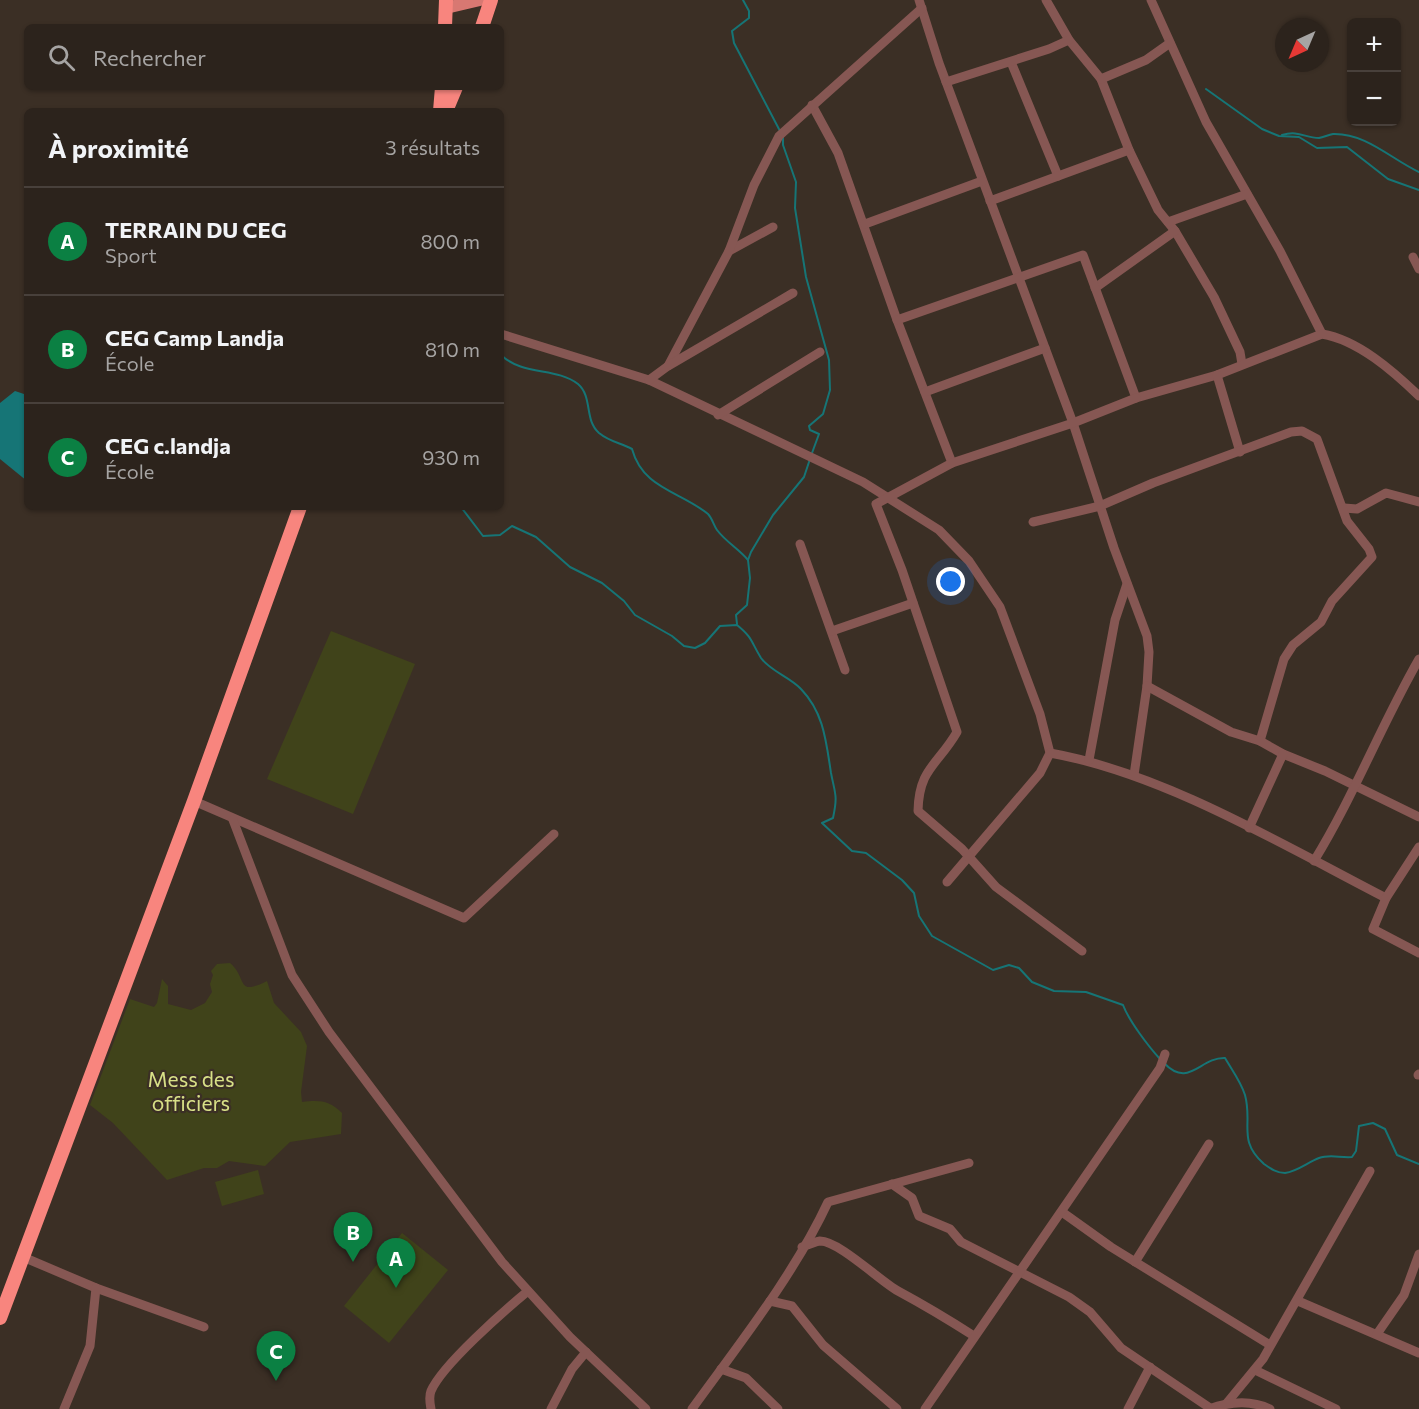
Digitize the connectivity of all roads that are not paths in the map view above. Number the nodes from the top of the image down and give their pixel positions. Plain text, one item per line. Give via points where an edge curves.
1 (480, 0) edge
2 (491, 0) edge
3 (1046, 0) edge
4 (1151, 0) edge
5 (446, 4) edge
6 (920, 4) edge
7 (445, 24) edge
8 (483, 24) edge
9 (1069, 40) junction
10 (1170, 44) junction
11 (1011, 62) junction
12 (1101, 80) junction
13 (946, 82) junction
14 (442, 90) edge
15 (455, 90) edge
16 (812, 105) junction
17 (441, 108) edge
18 (447, 108) edge
19 (1129, 150) junction
20 (1058, 176) junction
21 (982, 181) junction
22 (1247, 194) junction
23 (990, 201) junction
24 (1168, 222) junction
25 (864, 224) junction
26 (773, 227) dead end
27 (1175, 231) junction
28 (729, 251) junction
29 (1413, 257) dead end
30 (1419, 269) edge
31 (1018, 277) junction
32 (1095, 288) junction
33 (793, 293) dead end
34 (897, 320) junction
35 (1322, 334) junction
36 (504, 335) edge
37 (1045, 348) junction
38 (820, 352) dead end
39 (1242, 364) junction
40 (668, 366) junction
41 (1217, 375) junction
42 (649, 381) junction
43 (1419, 382) edge
44 (1410, 387) junction
45 (925, 392) junction
46 (1419, 396) edge
47 (1136, 398) junction
48 (718, 415) junction
49 (1073, 423) junction
50 (1240, 452) junction
51 (952, 463) junction
52 (888, 496) junction
53 (1419, 502) edge
54 (1100, 506) junction
55 (1344, 508) junction
56 (299, 510) edge
57 (1033, 522) dead end
58 (800, 544) dead end
59 (1127, 584) junction
60 (913, 603) junction
61 (831, 631) junction
62 (1419, 659) edge
63 (845, 670) dead end
64 (1147, 686) junction
65 (1260, 741) junction
66 (1050, 753) junction
67 (1283, 754) junction
68 (1089, 760) junction
69 (1134, 775) junction
70 (1356, 787) junction
71 (194, 801) junction
72 (1419, 818) edge
73 (233, 820) junction
74 (1249, 828) junction
75 (554, 834) dead end
76 (1419, 847) edge
77 (969, 856) junction
78 (1314, 861) junction
79 (947, 882) dead end
80 (1386, 898) junction
81 (1082, 951) dead end
82 (1419, 953) edge
83 (1165, 1054) dead end
84 (1209, 1144) dead end
85 (969, 1163) dead end
86 (1370, 1171) dead end
87 (892, 1184) junction
88 (1062, 1212) junction
89 (802, 1247) junction
90 (1419, 1254) edge
91 (23, 1257) junction
92 (1135, 1262) junction
93 (1020, 1271) junction
94 (96, 1288) junction
95 (528, 1291) junction
96 (770, 1301) junction
97 (1298, 1301) junction
98 (0, 1317) edge
99 (204, 1327) dead end
100 (1377, 1334) junction
101 (974, 1336) junction
102 (1270, 1345) junction
103 (586, 1352) junction
104 (1419, 1353) edge
105 (1150, 1367) junction
106 (721, 1369) junction
107 (1255, 1370) junction
108 (1226, 1404) junction
109 (64, 1409) edge
110 (431, 1409) edge
111 (551, 1409) edge
112 (646, 1409) edge
113 (692, 1409) edge
114 (778, 1409) edge
115 (897, 1409) edge
116 (925, 1409) edge
117 (1128, 1409) edge
118 (1209, 1409) edge
119 (1270, 1409) edge
120 (1336, 1409) edge

1 - 5 main road
2 - 8 highway
3 - 9 street
4 - 10 street
5 - 7 highway
6 - 13 street
6 - 16 street
9 - 11 street
9 - 12 street
10 - 12 street via 1146,60
10 - 22 street via 1206,122
11 - 13 street
11 - 20 street
12 - 19 street
13 - 21 street
14 - 17 highway
15 - 18 highway
16 - 25 street via 838,153
16 - 28 street via 781,133 754,185
19 - 20 street
19 - 24 street via 1158,210
20 - 23 street
21 - 23 street
21 - 25 street
22 - 24 street
22 - 35 street
23 - 31 street
24 - 27 street
25 - 34 street
26 - 28 street
27 - 32 street
27 - 39 street via 1221,312
28 - 40 street
29 - 30 street
31 - 32 street via 1083,255
31 - 34 street
31 - 37 street
32 - 47 street
33 - 40 street
34 - 45 street
35 - 39 street
35 - 44 street via 1360,349
36 - 42 street
37 - 45 street
37 - 49 street
38 - 48 street
39 - 41 street
40 - 42 street
41 - 47 street
41 - 50 street
42 - 48 street
43 - 44 street
44 - 46 street
45 - 51 street
47 - 49 street
48 - 52 street
49 - 51 street
49 - 54 street
50 - 54 street
50 - 55 street via 1292,432 1310,433 1317,439
51 - 52 street
52 - 60 street via 876,504
52 - 66 street via 939,530 969,561 1000,607 1040,714
53 - 55 street via 1386,493 1357,510
54 - 57 street
54 - 59 street
55 - 65 street via 1347,521 1372,557 1332,601 1321,622 1293,645 1284,659
56 - 71 highway
58 - 61 street
59 - 64 street via 1147,636
59 - 68 street via 1115,620
60 - 61 street
60 - 77 street via 957,732 918,789 918,811
61 - 63 street
62 - 70 street via 1392,706
64 - 65 street via 1231,732
64 - 69 street
65 - 67 street
66 - 68 street
66 - 77 street via 1040,774
67 - 70 street
67 - 74 street
68 - 69 street
69 - 74 street
70 - 72 street
70 - 78 street
71 - 73 street
71 - 91 highway
73 - 75 street via 464,918
73 - 95 street via 292,975 329,1032
74 - 78 street
76 - 80 street
77 - 79 street
77 - 81 street via 996,887
78 - 80 street
80 - 82 street via 1373,929
83 - 88 street via 1160,1068
84 - 92 street
85 - 87 street
86 - 97 street
87 - 89 street via 828,1202
87 - 93 street via 912,1198 919,1216 950,1229 960,1242
88 - 92 street
88 - 93 street
89 - 96 street
89 - 101 street via 820,1241 832,1245 896,1290 918,1299
90 - 100 street via 1404,1295
91 - 94 street
91 - 98 highway
92 - 102 street
93 - 101 street
93 - 105 street via 1090,1312 1121,1348
94 - 99 street
94 - 109 street via 90,1346
95 - 103 street
95 - 110 street via 479,1335 443,1375 431,1391
96 - 106 street
96 - 115 street via 792,1306 824,1345
97 - 100 street
97 - 102 street
100 - 104 street
101 - 116 street
102 - 107 street
103 - 111 street via 572,1369
103 - 112 street
105 - 117 street
105 - 118 street
106 - 113 street
106 - 114 street via 746,1378
107 - 108 street
107 - 120 street
108 - 118 street
108 - 119 street via 1256,1402

